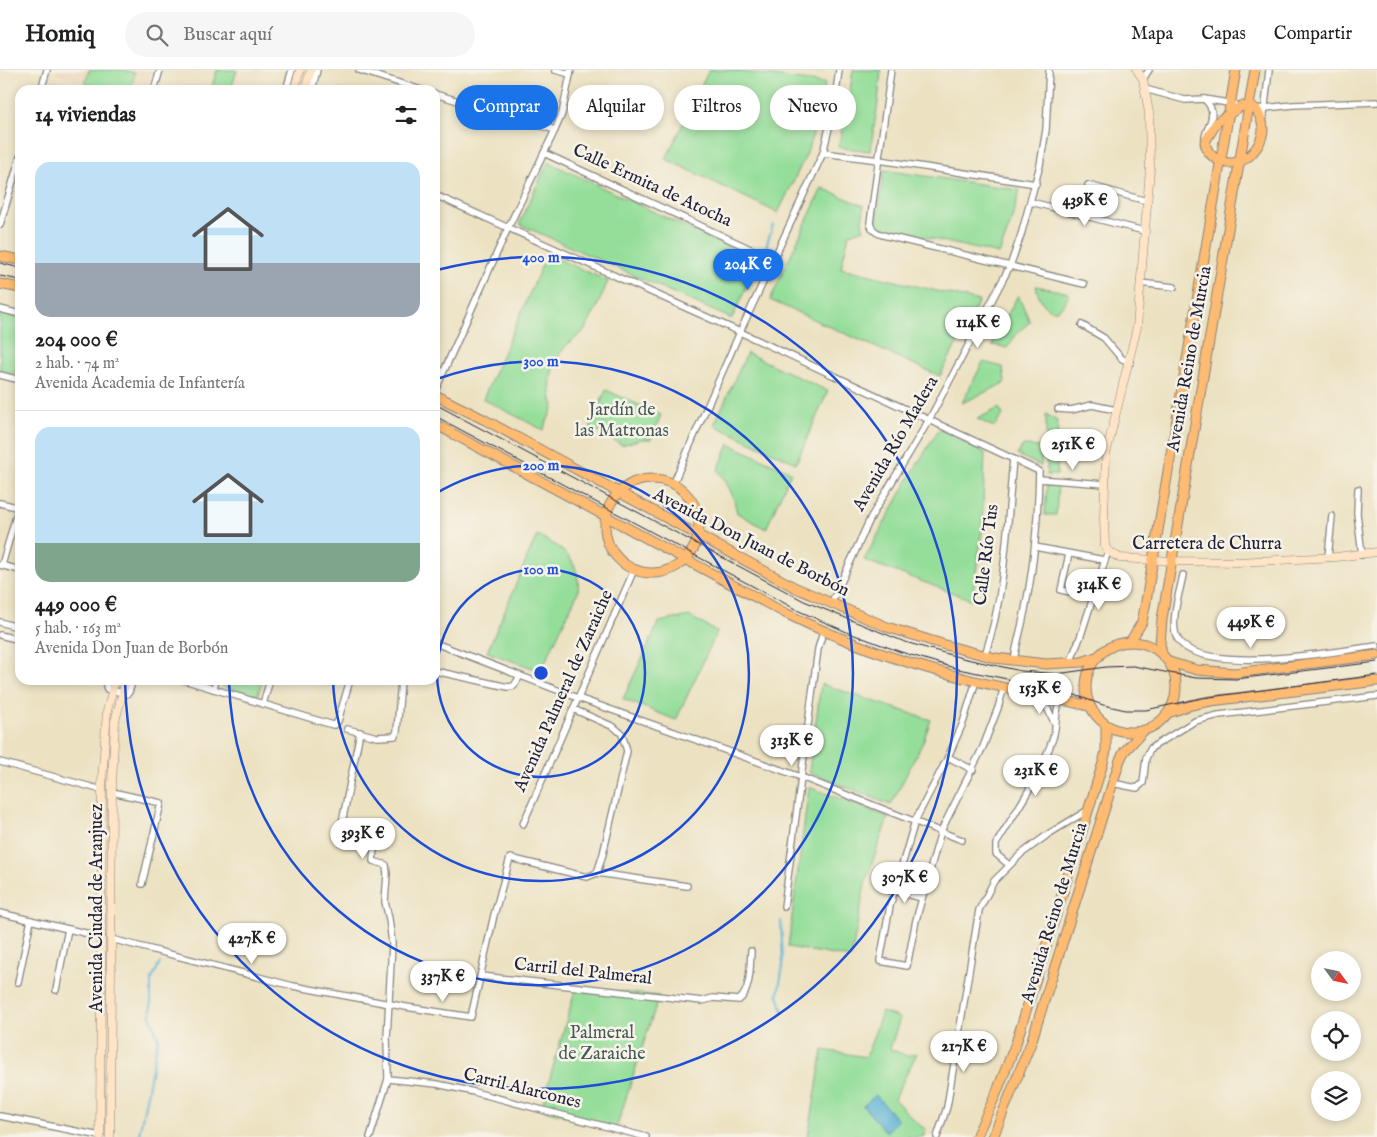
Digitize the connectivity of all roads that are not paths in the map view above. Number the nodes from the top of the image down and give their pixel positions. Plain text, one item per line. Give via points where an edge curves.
1 (47, 70) edge
2 (160, 70) edge
3 (292, 70) edge
4 (300, 70) edge
5 (311, 70) edge
6 (318, 70) edge
7 (359, 70) edge
8 (555, 70) edge
9 (839, 70) edge
10 (891, 70) edge
11 (1049, 70) edge
12 (1137, 70) edge
13 (1149, 70) edge
14 (1236, 70) edge
15 (1256, 70) edge
16 (1269, 70) edge
17 (571, 72) edge
18 (374, 73) edge
19 (1143, 79) junction
20 (42, 85) edge
21 (156, 85) edge
22 (288, 85) edge
23 (296, 85) edge
24 (306, 85) edge
25 (314, 85) edge
26 (400, 85) edge
27 (1145, 89) junction
28 (440, 95) edge
29 (455, 100) edge
30 (1204, 100) junction
31 (1377, 102) edge
32 (1230, 103) junction
33 (1253, 108) junction
34 (1229, 113) junction
35 (558, 125) edge
36 (556, 130) edge
37 (1205, 142) junction
38 (544, 153) junction
39 (823, 153) junction
40 (879, 160) junction
41 (1220, 161) junction
42 (1240, 162) junction
43 (15, 174) edge
44 (1036, 184) junction
45 (1088, 185) dead end
46 (440, 197) edge
47 (1147, 200) junction
48 (1031, 202) junction
49 (0, 225) edge
50 (508, 228) junction
51 (1144, 231) junction
52 (0, 256) edge
53 (15, 259) edge
54 (774, 260) junction
55 (1010, 266) junction
56 (1140, 282) junction
57 (0, 284) edge
58 (1084, 284) dead end
59 (15, 287) edge
60 (1174, 287) dead end
61 (0, 309) edge
62 (15, 313) edge
63 (1082, 325) dead end
64 (740, 332) junction
65 (1130, 363) junction
66 (0, 375) edge
67 (15, 378) edge
68 (440, 379) edge
69 (440, 398) edge
70 (1058, 409) dead end
71 (1116, 410) junction
72 (929, 420) junction
73 (440, 427) edge
74 (1013, 458) junction
75 (1039, 479) junction
76 (673, 484) junction
77 (1105, 484) junction
78 (1358, 489) dead end
79 (619, 492) junction
80 (0, 503) edge
81 (15, 505) edge
82 (1332, 516) dead end
83 (606, 517) junction
84 (15, 519) edge
85 (698, 536) junction
86 (1035, 547) junction
87 (1108, 551) junction
88 (1377, 552) edge
89 (1069, 554) junction
90 (1362, 555) junction
91 (1328, 558) junction
92 (685, 559) junction
93 (1104, 560) junction
94 (1152, 560) junction
95 (1172, 561) junction
96 (1, 565) edge
97 (15, 569) edge
98 (634, 570) junction
99 (1183, 575) dead end
100 (1093, 597) junction
101 (831, 604) junction
102 (0, 622) edge
103 (15, 626) edge
104 (823, 632) junction
105 (0, 635) edge
106 (15, 639) edge
107 (1130, 642) junction
108 (440, 645) edge
109 (1377, 646) edge
110 (1162, 654) junction
111 (984, 655) junction
112 (1377, 655) edge
113 (1099, 656) junction
114 (1014, 660) junction
115 (1070, 662) junction
116 (1168, 662) junction
117 (440, 672) edge
118 (520, 676) junction
119 (976, 681) junction
120 (1377, 681) edge
121 (106, 685) edge
122 (114, 685) edge
123 (125, 685) edge
124 (131, 685) edge
125 (201, 685) edge
126 (215, 685) edge
127 (269, 685) edge
128 (349, 685) edge
129 (401, 685) edge
130 (1004, 687) junction
131 (214, 689) junction
132 (112, 691) junction
133 (122, 694) junction
134 (1041, 695) junction
135 (1377, 696) edge
136 (578, 698) junction
137 (1060, 700) junction
138 (263, 704) junction
139 (1090, 706) junction
140 (573, 709) junction
141 (1168, 713) junction
142 (1106, 725) junction
143 (1056, 727) junction
144 (347, 729) dead end
145 (1143, 731) junction
146 (360, 732) junction
147 (948, 758) junction
148 (0, 762) edge
149 (973, 770) junction
150 (801, 777) junction
151 (1112, 783) junction
152 (102, 790) junction
153 (112, 792) junction
154 (1088, 810) junction
155 (915, 821) junction
156 (523, 824) dead end
157 (941, 831) junction
158 (962, 840) dead end
159 (1010, 865) junction
160 (597, 873) junction
161 (142, 884) dead end
162 (687, 886) dead end
163 (894, 891) junction
164 (922, 898) junction
165 (784, 907) dead end
166 (0, 913) edge
167 (31, 920) junction
168 (68, 929) junction
169 (102, 937) junction
170 (112, 939) junction
171 (751, 951) dead end
172 (481, 976) junction
173 (18, 982) dead end
174 (56, 990) dead end
175 (390, 1004) junction
176 (388, 1079) junction
177 (0, 1116) edge
178 (100, 1136) edge
179 (110, 1137) edge
180 (370, 1137) edge
181 (646, 1137) edge
182 (936, 1137) edge
183 (976, 1137) edge
184 (992, 1137) edge

1 - 20 street
2 - 21 street
3 - 22 street
4 - 23 main road
5 - 24 main road
6 - 25 street
7 - 18 street
8 - 17 street
9 - 39 street
10 - 40 street
11 - 44 street, Avenida Río Madera via 1046,130
12 - 19 main road, Carretera de Churra
13 - 19 street
14 - 32 main road, Avenida Reino de Murcia
15 - 33 main road, Avenida Reino de Murcia
16 - 33 street
17 - 35 street
18 - 26 street
19 - 27 main road, Carretera de Churra
27 - 30 street via 1185,100
27 - 47 main road, Carretera de Churra via 1149,113
28 - 29 street
30 - 32 street
30 - 37 street via 1212,111
31 - 33 street
32 - 33 street
32 - 34 main road, Avenida Reino de Murcia
33 - 34 main road
33 - 42 main road, Avenida Reino de Murcia
33 - 42 main road via 1263,126 1263,133 1259,143
34 - 37 main road via 1217,122
34 - 41 main road, Avenida Reino de Murcia
36 - 38 street
37 - 41 main road via 1208,152
38 - 50 street
38 - 54 street, Calle Ermita de Atocha
39 - 40 street
39 - 54 street
40 - 44 street
40 - 55 street via 870,223 875,232
41 - 42 main road
41 - 94 main road, Avenida Reino de Murcia
42 - 95 main road, Avenida Reino de Murcia
43 - 49 street
44 - 48 street, Avenida Río Madera
45 - 47 street
46 - 50 street
47 - 51 main road, Carretera de Churra
48 - 51 street
48 - 55 street, Avenida Río Madera
50 - 64 street
50 - 68 street
51 - 56 main road, Carretera de Churra
52 - 53 main road
54 - 64 street
55 - 58 street
55 - 72 street, Avenida Río Madera
56 - 60 street
56 - 65 main road, Carretera de Churra via 1137,327
57 - 59 main road
61 - 62 street
63 - 65 street via 1104,338 1121,358
64 - 72 street
64 - 76 street
65 - 71 main road, Carretera de Churra
66 - 67 street
69 - 79 main road, Avenida Don Juan de Borbón
70 - 71 street via 1092,405
71 - 77 main road, Carretera de Churra via 1106,454
72 - 74 street
72 - 101 street, Avenida Río Madera via 871,517
73 - 83 main road
74 - 75 street via 1039,471
74 - 111 street, Calle Río Tus via 1005,556 997,607
75 - 77 street
75 - 86 street
76 - 79 main road via 656,479 639,481
76 - 85 main road via 686,493 694,506 699,520
77 - 87 main road, Carretera de Churra
78 - 90 street
79 - 83 main road
79 - 85 main road, Avenida Don Juan de Borbón
80 - 81 street
82 - 91 street
83 - 92 main road
83 - 98 main road via 605,533 610,548 620,561
84 - 96 street
85 - 92 main road
85 - 101 main road, Avenida Don Juan de Borbón
86 - 89 street
86 - 114 street
87 - 93 street
87 - 94 main road, Carretera de Churra via 1120,558
88 - 90 main road, Carretera de Churra
89 - 93 street
89 - 100 street via 1061,590
90 - 91 main road, Carretera de Churra
91 - 95 main road, Carretera de Churra
92 - 98 main road via 661,573
92 - 104 main road
93 - 100 street
94 - 95 main road, Carretera de Churra
94 - 107 main road, Avenida Reino de Murcia via 1142,622
95 - 110 main road, Avenida Reino de Murcia via 1160,633
96 - 97 street
98 - 136 street, Avenida Palmeral de Zaraiche
99 - 109 street via 1175,633 1189,651 1225,660 1265,660
100 - 115 street
101 - 111 main road, Avenida Don Juan de Borbón via 896,630
102 - 103 street
104 - 119 main road via 915,665
104 - 150 street
105 - 106 street
107 - 110 main road via 1151,646
107 - 113 main road via 1113,646
108 - 118 street
110 - 116 main road
111 - 114 main road, Avenida Don Juan de Borbón
112 - 116 main road via 1235,673 1197,670
113 - 115 main road, Avenida Don Juan de Borbón
113 - 139 main road via 1087,679 1086,693
114 - 115 main road, Avenida Don Juan de Borbón via 1046,664
116 - 141 main road via 1176,687
117 - 118 street via 508,687 514,686
118 - 136 street
119 - 130 main road
119 - 147 street
120 - 141 main road via 1212,701
121 - 132 street
122 - 132 main road, Avenida Ciudad de Aranjuez
123 - 133 main road, Avenida Ciudad de Aranjuez
124 - 133 street via 127,694
125 - 131 street
126 - 131 street
127 - 138 street
128 - 138 street via 335,725
129 - 146 street via 394,736 377,737
130 - 134 main road
130 - 149 street
131 - 138 street
132 - 133 street
132 - 152 main road, Avenida Ciudad de Aranjuez via 104,732
133 - 153 main road, Avenida Ciudad de Aranjuez via 115,721
134 - 137 main road
134 - 143 street
135 - 151 street via 1219,715 1194,721 1151,748 1146,758 1143,783 1137,788
136 - 140 street, Avenida Palmeral de Zaraiche
136 - 150 street
137 - 139 main road
137 - 143 street
139 - 142 main road
140 - 156 street, Avenida Palmeral de Zaraiche
140 - 160 street via 614,727 622,734 627,751
141 - 145 main road via 1162,721
142 - 145 main road via 1125,732
142 - 154 main road, Avenida Reino de Murcia via 1106,750
143 - 159 street via 1034,781 996,844 996,854
144 - 146 street
145 - 151 main road, Avenida Reino de Murcia via 1124,752
146 - 175 street via 342,822 375,834 373,861 386,865 384,902 392,943
147 - 149 street
147 - 155 street
148 - 152 street
149 - 157 street
150 - 155 street
150 - 165 street
151 - 184 main road, Avenida Reino de Murcia via 1031,1043
152 - 169 main road, Avenida Ciudad de Aranjuez
153 - 161 street via 160,803
153 - 170 main road, Avenida Ciudad de Aranjuez
154 - 159 street via 1050,833
154 - 183 main road, Avenida Reino de Murcia via 1016,1042
155 - 157 street
155 - 163 street
157 - 158 street
157 - 164 street
159 - 182 street via 994,881 979,910 947,1107
160 - 162 street
160 - 172 street via 587,877 510,858
163 - 164 street
163 - 164 street via 880,962 907,966
166 - 167 street
167 - 168 street
167 - 173 street
168 - 169 street
168 - 174 street
169 - 178 main road, Avenida Ciudad de Aranjuez
170 - 175 street via 293,986
170 - 179 main road, Avenida Ciudad de Aranjuez
171 - 172 street, Carril del Palmeral via 748,981 744,996 739,1000 713,998 702,1001
172 - 175 street via 471,1017
175 - 176 street
176 - 180 street
176 - 181 street, Carril Alarcones via 474,1092
177 - 178 street

